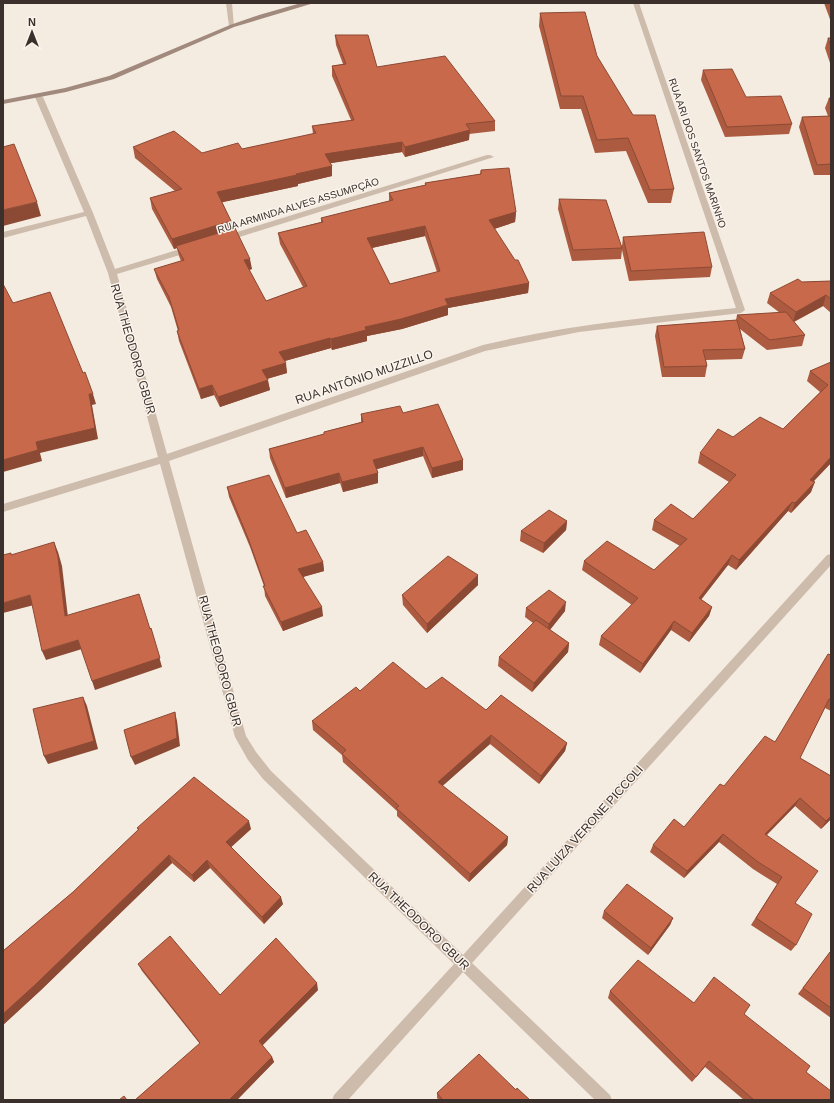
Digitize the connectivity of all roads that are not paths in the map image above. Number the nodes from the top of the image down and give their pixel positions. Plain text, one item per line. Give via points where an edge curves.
1 (229, 3) edge
2 (311, 3) edge
3 (636, 3) edge
4 (232, 26) junction
5 (39, 97) junction
6 (3, 102) edge
7 (490, 157) dead end
8 (89, 213) junction
9 (3, 235) edge
10 (218, 240) edge
11 (195, 247) edge
12 (112, 273) junction
13 (741, 310) joint
14 (164, 460) junction
15 (3, 508) edge
16 (831, 558) edge
17 (463, 964) junction
18 (340, 1100) edge
19 (605, 1100) edge

1 - 4 street
2 - 4 main road via 276,11
3 - 13 street, RUA ARI DOS SANTOS MARINHO
4 - 5 main road via 126,72
5 - 6 main road
5 - 8 street, RUA THEODORO GBUR
7 - 10 street, RUA ARMINDA ALVES ASSUMPÇÃO
8 - 9 street
8 - 12 street, RUA THEODORO GBUR
11 - 12 street
12 - 14 street, RUA THEODORO GBUR
13 - 14 street, RUA ANTÔNIO MUZZILLO via 520,338
14 - 15 street, RUA ANTÔNIO MUZZILLO
14 - 17 street, RUA THEODORO GBUR via 241,737 252,756 267,775
16 - 17 street, RUA LUÍZA VERONE PICCOLI
17 - 18 street, RUA LUÍZA VERONE PICCOLI
17 - 19 street, RUA THEODORO GBUR

